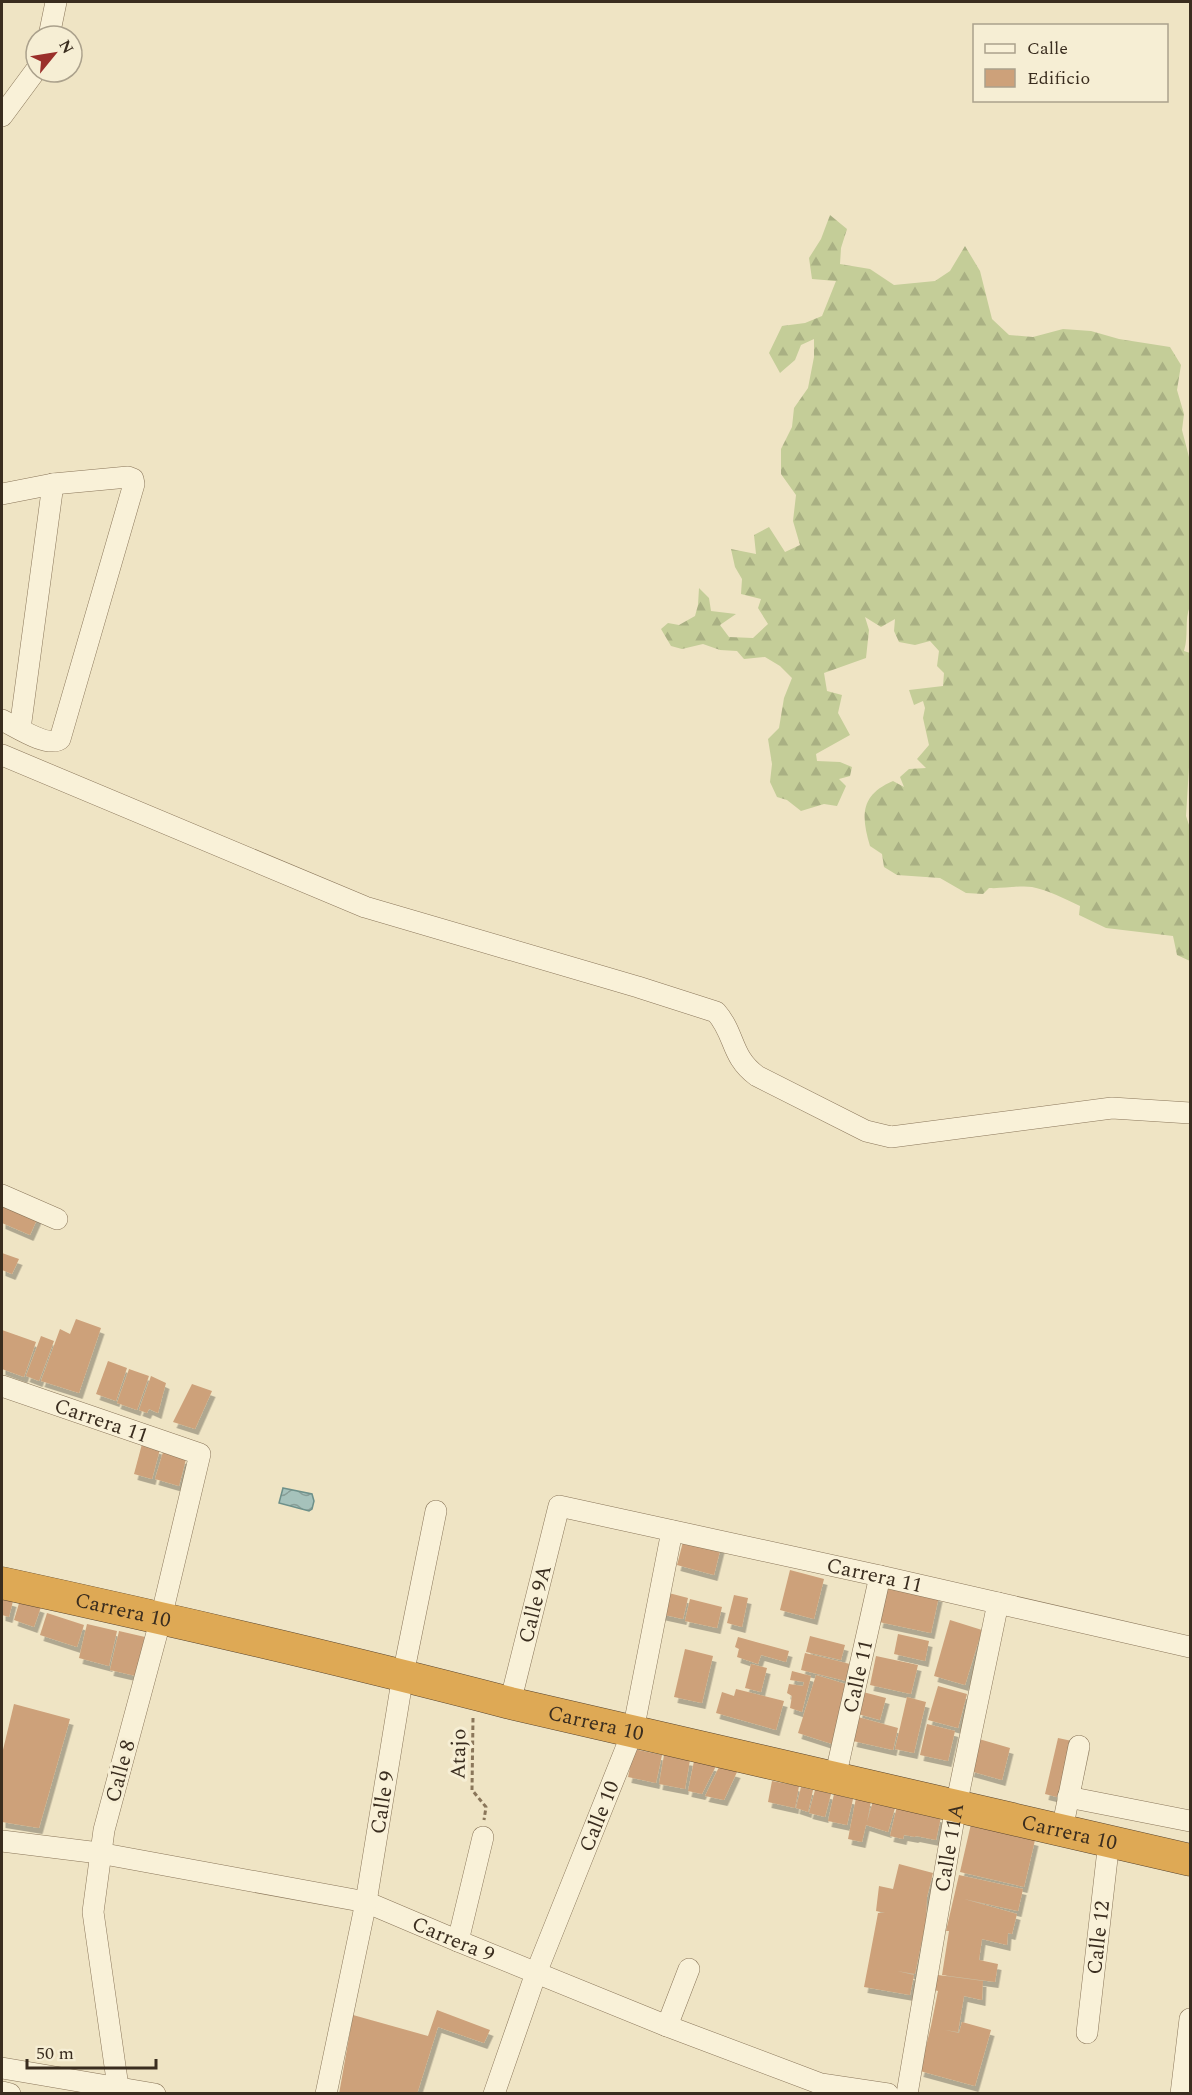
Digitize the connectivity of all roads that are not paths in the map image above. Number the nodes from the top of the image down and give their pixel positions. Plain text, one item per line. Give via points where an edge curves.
1 (56, 2) edge
2 (51, 24) edge
3 (26, 84) edge
4 (2, 116) edge
5 (54, 484) junction
6 (2, 494) edge
7 (11, 725) edge
8 (2, 755) edge
9 (1191, 1113) edge
10 (2, 1195) edge
11 (57, 1219) dead end
12 (2, 1386) edge
13 (200, 1454) joint
14 (559, 1506) joint
15 (436, 1511) dead end
16 (672, 1531) junction
17 (880, 1576) junction
18 (2, 1583) edge
19 (998, 1603) junction
20 (161, 1618) junction
21 (1191, 1647) edge
22 (403, 1675) junction
23 (510, 1703) junction
24 (633, 1731) junction
25 (1079, 1746) dead end
26 (835, 1778) junction
27 (1068, 1797) junction
28 (956, 1806) junction
29 (1191, 1821) edge
30 (1062, 1830) junction
31 (483, 1837) road end
32 (1108, 1841) junction
33 (2, 1842) edge
34 (99, 1853) junction
35 (1191, 1860) edge
36 (366, 1902) junction
37 (458, 1941) junction
38 (689, 1969) dead end
39 (536, 1973) junction
40 (1191, 2019) edge
41 (667, 2025) junction
42 (1087, 2033) dead end
43 (2, 2068) edge
44 (819, 2089) edge
45 (119, 2090) edge
46 (2, 2092) edge
47 (10, 2094) edge
48 (155, 2094) edge
49 (326, 2094) edge
50 (494, 2094) edge
51 (888, 2094) edge
52 (907, 2094) edge
53 (1180, 2094) edge

1 - 2 street
3 - 4 street
5 - 6 street
5 - 7 street
5 - 7 street via 128,477 134,484 60,739 47,742
8 - 9 street via 365,907 716,1012 725,1022 745,1068 866,1131 891,1137 1112,1108
10 - 11 street
12 - 13 street, Carrera 11
13 - 20 street, Calle 8
14 - 16 street, Carrera 11
14 - 23 street, Calle 9A
15 - 22 street, Calle 9
16 - 17 street, Carrera 11
16 - 24 street, Calle 10
17 - 19 street, Carrera 11
17 - 26 street, Calle 11
18 - 20 highway, Carrera 10
19 - 21 street, Carrera 11
19 - 28 street, Calle 11A
20 - 22 highway, Carrera 10
20 - 34 street, Calle 8
22 - 23 highway, Carrera 10
22 - 36 street, Calle 9
23 - 24 highway, Carrera 10
24 - 26 highway, Carrera 10
24 - 39 street, Calle 10
25 - 27 street
26 - 28 highway, Carrera 10
27 - 29 street
27 - 30 street
28 - 30 highway, Carrera 10
28 - 52 street, Calle 11A
30 - 32 highway, Carrera 10
31 - 37 street
32 - 35 highway, Carrera 10
32 - 42 street, Calle 12
33 - 34 street, Carrera 9
34 - 36 street, Carrera 9
34 - 45 street, Calle 8 via 93,1912
36 - 37 street, Carrera 9
36 - 49 street, Calle 9
37 - 39 street, Carrera 9
38 - 41 street
39 - 41 street, Carrera 9
39 - 50 street, Calle 10
40 - 53 street
41 - 44 street, Carrera 9
43 - 45 street
44 - 51 street, Carrera 9
45 - 48 street
46 - 47 street

